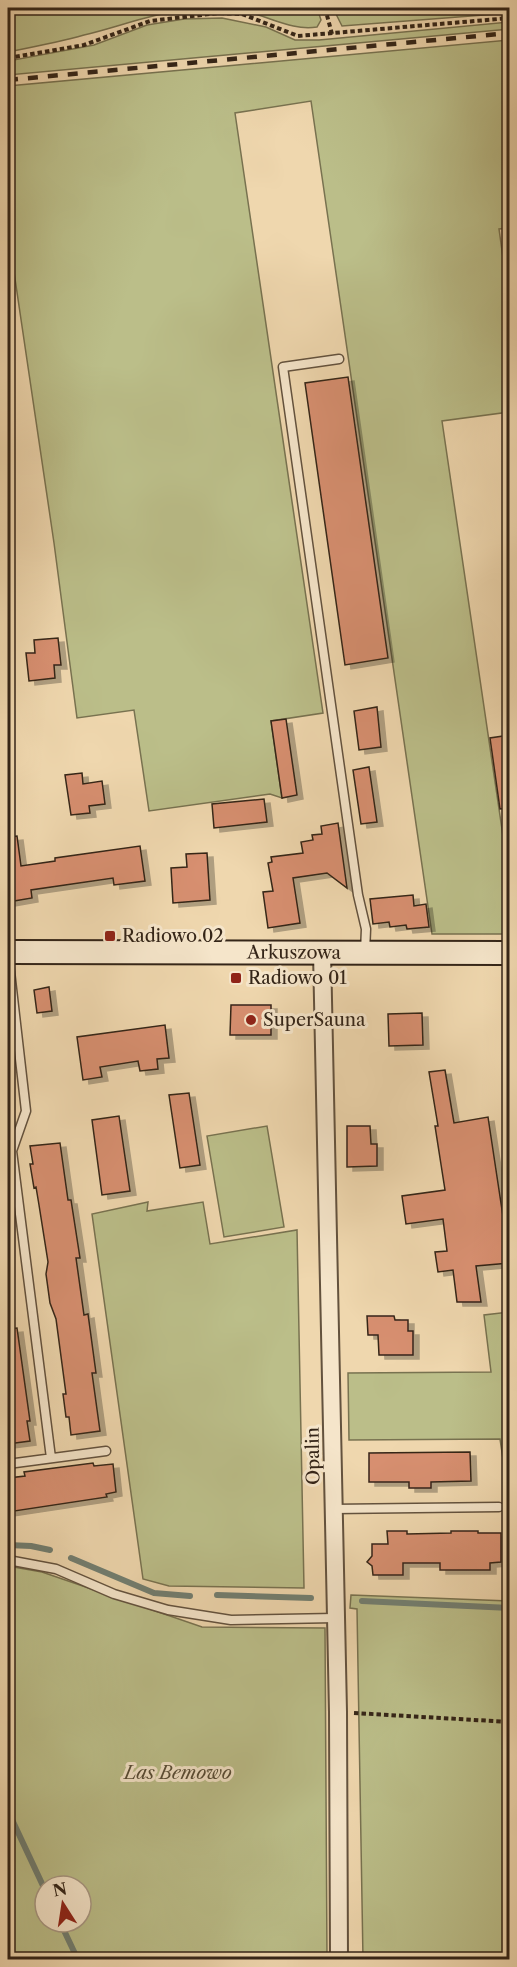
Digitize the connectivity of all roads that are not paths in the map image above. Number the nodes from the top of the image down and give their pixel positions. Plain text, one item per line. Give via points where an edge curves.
1 (339, 359) dead end
2 (8, 952) edge
3 (322, 952) junction
4 (365, 952) junction
5 (510, 953) edge
6 (105, 1451) dead end
7 (51, 1458) junction
8 (8, 1464) edge
9 (499, 1507) dead end
10 (333, 1509) junction
11 (8, 1560) edge
12 (335, 1618) junction
13 (339, 1959) edge

1 - 4 lane via 283,367 366,929
2 - 3 main road, Arkuszowa
2 - 7 lane via 26,1111 12,1151
3 - 4 main road, Arkuszowa
3 - 10 street, Opalin
4 - 5 main road, Arkuszowa
6 - 7 lane
7 - 8 lane
9 - 10 lane
10 - 12 street, Opalin
11 - 12 lane via 56,1569 114,1594 168,1610 231,1620
12 - 13 street, Opalin

